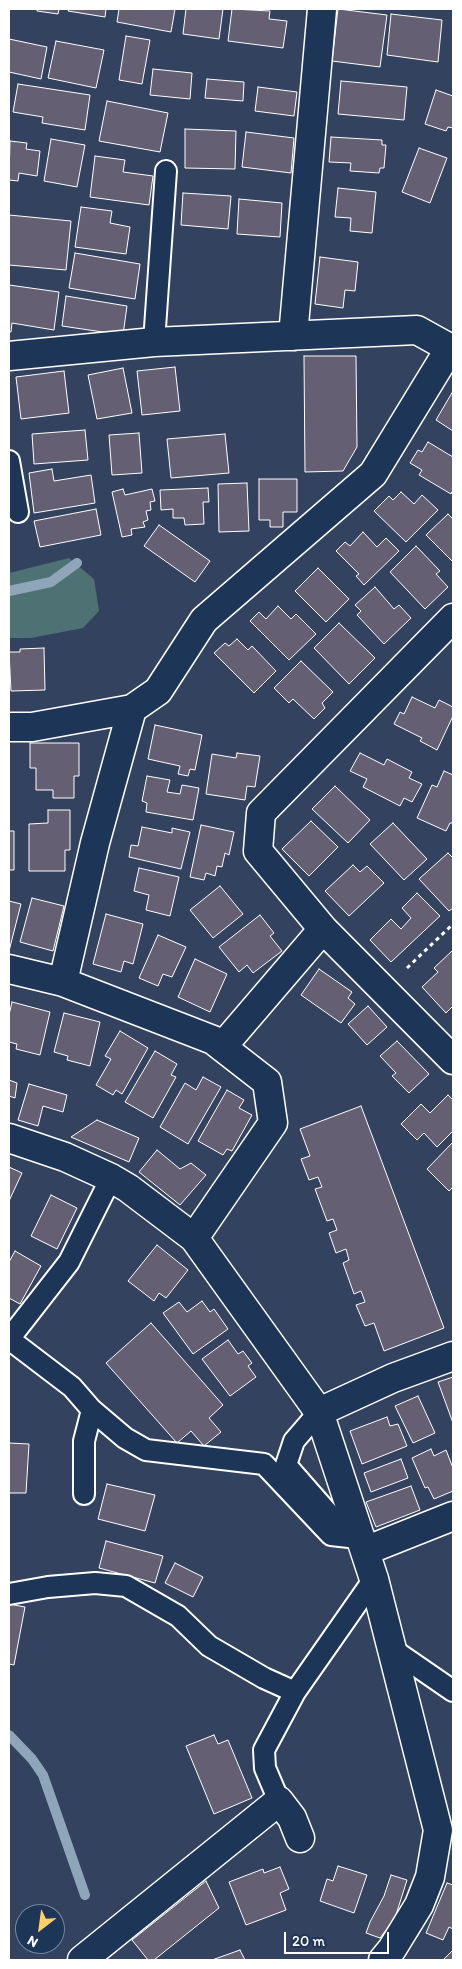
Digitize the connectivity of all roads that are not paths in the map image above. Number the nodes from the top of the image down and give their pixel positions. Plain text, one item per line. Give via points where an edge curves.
1 (322, 9) edge
2 (166, 171) dead end
3 (293, 336) junction
4 (154, 342) junction
5 (452, 349) edge
6 (9, 356) edge
7 (9, 461) edge
8 (18, 512) dead end
9 (453, 618) edge
10 (132, 709) junction
11 (9, 727) edge
12 (323, 929) junction
13 (9, 970) edge
14 (63, 982) junction
15 (222, 1047) junction
16 (453, 1060) edge
17 (9, 1138) edge
18 (111, 1178) junction
19 (194, 1238) junction
20 (13, 1326) edge
21 (453, 1356) edge
22 (92, 1410) junction
23 (319, 1412) junction
24 (294, 1441) junction
25 (264, 1464) junction
26 (84, 1494) dead end
27 (453, 1516) edge
28 (357, 1544) junction
29 (374, 1579) junction
30 (9, 1594) edge
31 (392, 1649) junction
32 (453, 1691) edge
33 (295, 1692) junction
34 (279, 1801) junction
35 (300, 1838) dead end
36 (82, 1960) edge
37 (383, 1960) edge

1 - 3 street
2 - 4 lane
3 - 4 street
3 - 5 street via 417,330
4 - 6 street
5 - 10 street via 373,474 204,620 158,691
7 - 8 lane
9 - 12 street via 261,813 258,851
10 - 11 street via 32,727
10 - 14 street via 95,843
12 - 15 street
12 - 16 street
13 - 14 street
14 - 15 street via 214,1040
15 - 19 street via 267,1082 273,1123
17 - 18 street via 65,1156
18 - 19 street
18 - 20 lane via 70,1262
19 - 23 street
20 - 22 lane via 9,1339 72,1387
21 - 23 street via 393,1378
22 - 25 lane via 125,1438 146,1450
22 - 26 lane via 84,1441
23 - 24 lane
23 - 28 street
24 - 25 lane
24 - 28 lane via 286,1465
25 - 28 lane via 331,1535
27 - 28 street
28 - 29 street
29 - 31 street
29 - 33 lane
30 - 33 lane via 48,1586 95,1583 126,1586 178,1616 209,1646
31 - 32 lane
31 - 37 street via 438,1830 430,1877 418,1905
33 - 34 lane via 264,1750 265,1768
34 - 35 street via 292,1818
34 - 36 street

